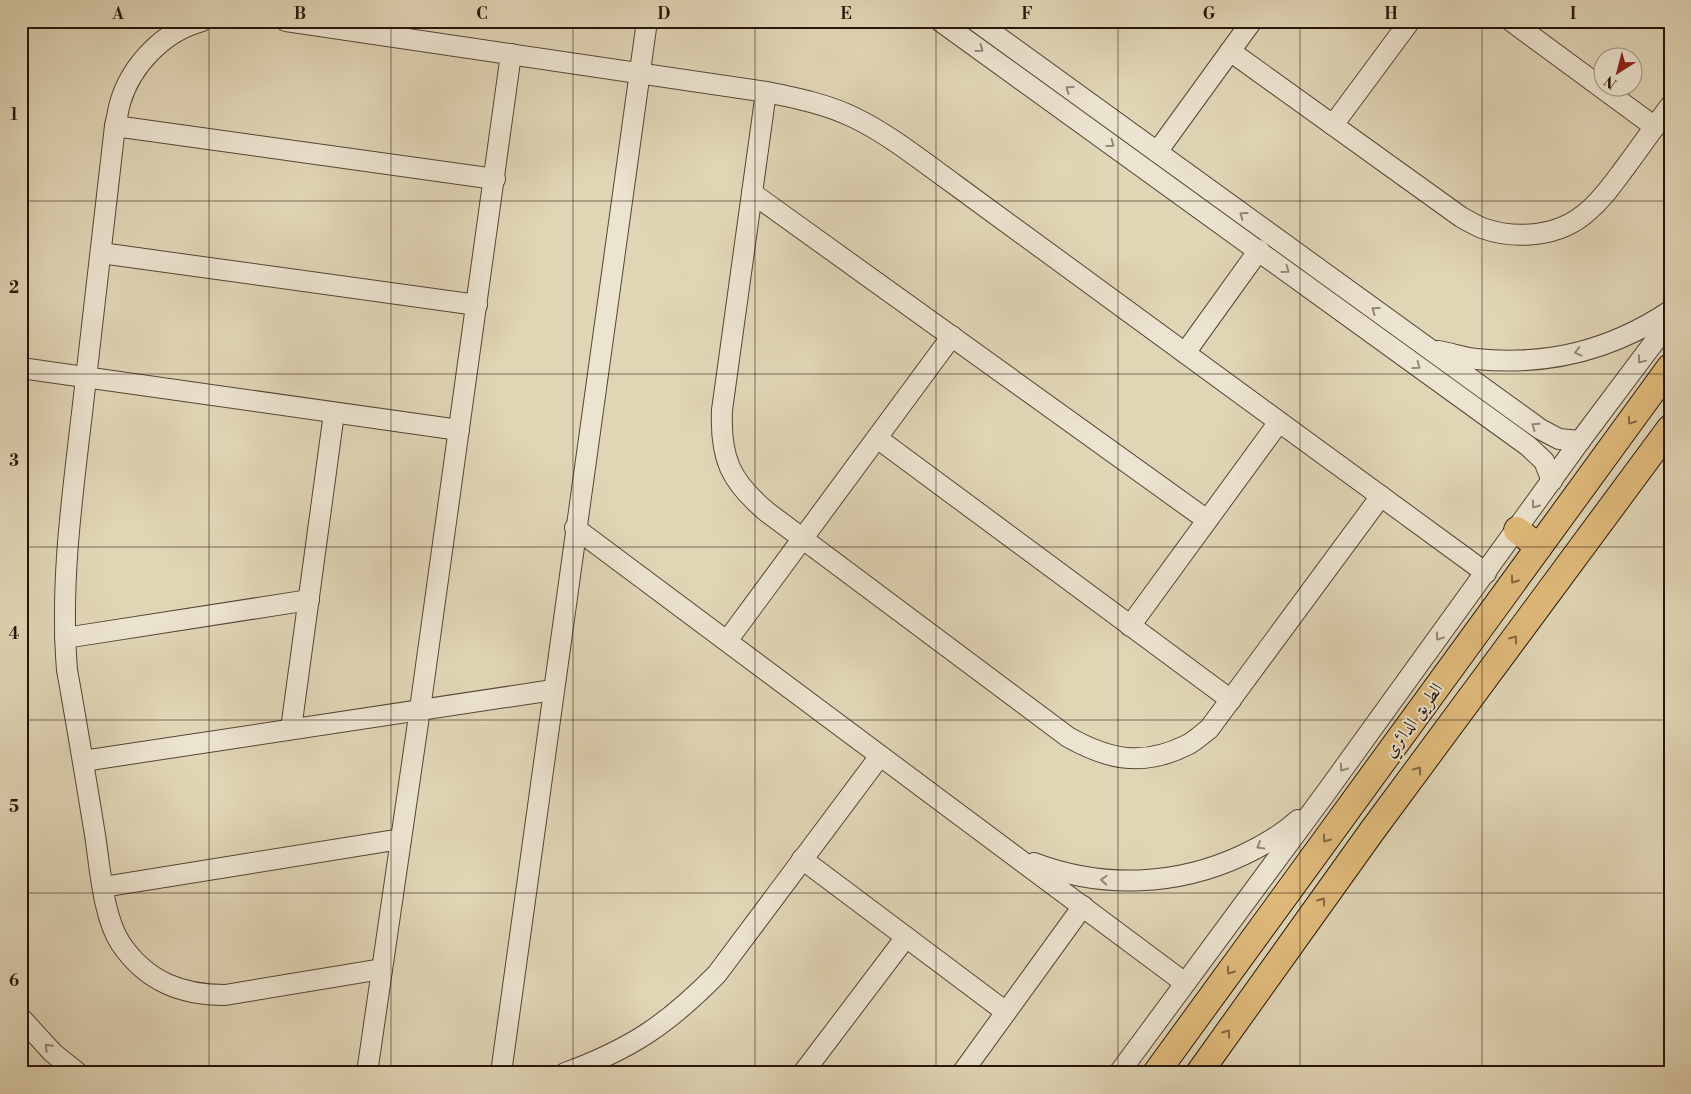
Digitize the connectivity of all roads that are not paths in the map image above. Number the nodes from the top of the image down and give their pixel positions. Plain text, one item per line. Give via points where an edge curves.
1 (202, 21) edge
2 (286, 21) edge
3 (647, 21) edge
4 (940, 21) edge
5 (976, 21) edge
6 (1252, 21) edge
7 (1410, 21) edge
8 (1511, 21) edge
9 (1230, 52) junction
10 (511, 54) junction
11 (639, 74) junction
12 (766, 92) junction
13 (1670, 106) edge
14 (115, 126) junction
15 (1333, 126) junction
16 (1655, 127) junction
17 (1157, 152) junction
18 (495, 179) junction
19 (752, 193) junction
20 (1214, 194) junction
21 (1202, 210) junction
22 (1259, 250) junction
23 (101, 253) junction
24 (477, 305) junction
25 (1670, 311) edge
26 (1670, 321) edge
27 (952, 336) junction
28 (1430, 349) junction
29 (1185, 353) junction
30 (21, 368) edge
31 (1670, 368) edge
32 (86, 377) junction
33 (334, 412) junction
34 (1279, 422) junction
35 (1670, 428) edge
36 (460, 430) junction
37 (877, 438) junction
38 (1580, 442) junction
39 (1552, 481) junction
40 (1381, 496) junction
41 (1207, 520) junction
42 (575, 528) junction
43 (1516, 530) junction
44 (802, 539) junction
45 (1539, 546) junction
46 (1486, 573) junction
47 (308, 600) junction
48 (1130, 626) junction
49 (65, 638) junction
50 (727, 641) junction
51 (553, 690) junction
52 (1231, 700) junction
53 (420, 709) junction
54 (291, 729) junction
55 (880, 756) junction
56 (83, 761) junction
57 (1325, 794) junction
58 (1346, 812) junction
59 (1372, 831) junction
60 (401, 839) junction
61 (1014, 856) junction
62 (802, 859) junction
63 (103, 887) junction
64 (1083, 906) junction
65 (906, 937) junction
66 (382, 969) junction
67 (1185, 983) junction
68 (1006, 1012) junction
69 (21, 1018) edge
70 (78, 1073) edge
71 (367, 1073) edge
72 (500, 1073) edge
73 (565, 1073) edge
74 (803, 1073) edge
75 (962, 1073) edge
76 (1119, 1073) edge
77 (1156, 1073) edge
78 (1199, 1073) edge

1 - 14 street via 176,32 144,59 120,102
2 - 10 street
3 - 11 street
4 -> 21 street
17 -> 5 street
6 - 9 street
7 - 15 street
8 - 16 street
9 - 15 street
9 - 17 street
10 - 11 street
10 - 18 street
11 - 12 street
11 - 42 street
12 - 19 street
12 - 29 street via 854,117 878,131
13 - 16 street
14 - 18 street
14 - 23 street
15 - 16 street via 1461,217 1502,233 1524,235 1567,225 1586,214 1602,199
17 - 20 street
18 - 24 street
19 - 27 street
19 - 44 street via 721,434 735,478 749,497
20 - 21 street
28 -> 20 street
21 - 22 street
22 - 29 street
22 -> 39 street via 1537,453
23 - 24 street
23 - 32 street
24 - 36 street
25 -> 28 street via 1648,326 1607,345 1564,356 1519,361 1474,359
26 -> 38 street
27 - 37 street
27 - 41 street
38 -> 28 street via 1559,439 1540,430
29 - 34 street
30 - 32 street
31 -> 45 main road, الطريق الدائري
32 - 33 street
32 - 49 street via 65,570
33 - 36 street
33 - 47 street
34 - 40 street
34 - 41 street
59 -> 35 main road, الطريق الدائري
36 - 53 street
37 - 44 street
37 - 48 street
38 - 39 street
39 -> 43 street
40 - 46 street
40 - 52 street
41 - 48 street
42 - 50 street
42 - 51 street
43 - 45 main road
43 - 46 street
44 - 50 street
44 - 52 street via 1052,725 1090,749 1115,757 1165,754 1189,744 1209,729
45 -> 58 main road, الطريق الدائري
46 -> 57 street
47 - 49 street
47 - 54 street
48 - 52 street
49 - 56 street
50 - 55 street
51 - 53 street
51 - 72 street
53 - 54 street
53 - 60 street
54 - 56 street
55 - 61 street
55 - 62 street
56 - 63 street
57 -> 61 street via 1294,823 1260,847 1221,865 1180,877 1138,882 1096,880 1054,871
57 - 67 street
58 - 59 main road
58 -> 77 main road, الطريق الدائري
78 -> 59 main road, الطريق الدائري
60 - 63 street
60 - 66 street
61 - 64 street
62 - 65 street
62 - 73 street via 717,974 691,1001 631,1044
63 - 66 street via 111,925 133,960 154,977 185,991 226,995
64 - 67 street
64 - 68 street
65 - 68 street
65 - 74 street
66 - 71 street
67 - 76 street
68 - 75 street
70 -> 69 street via 53,1053

